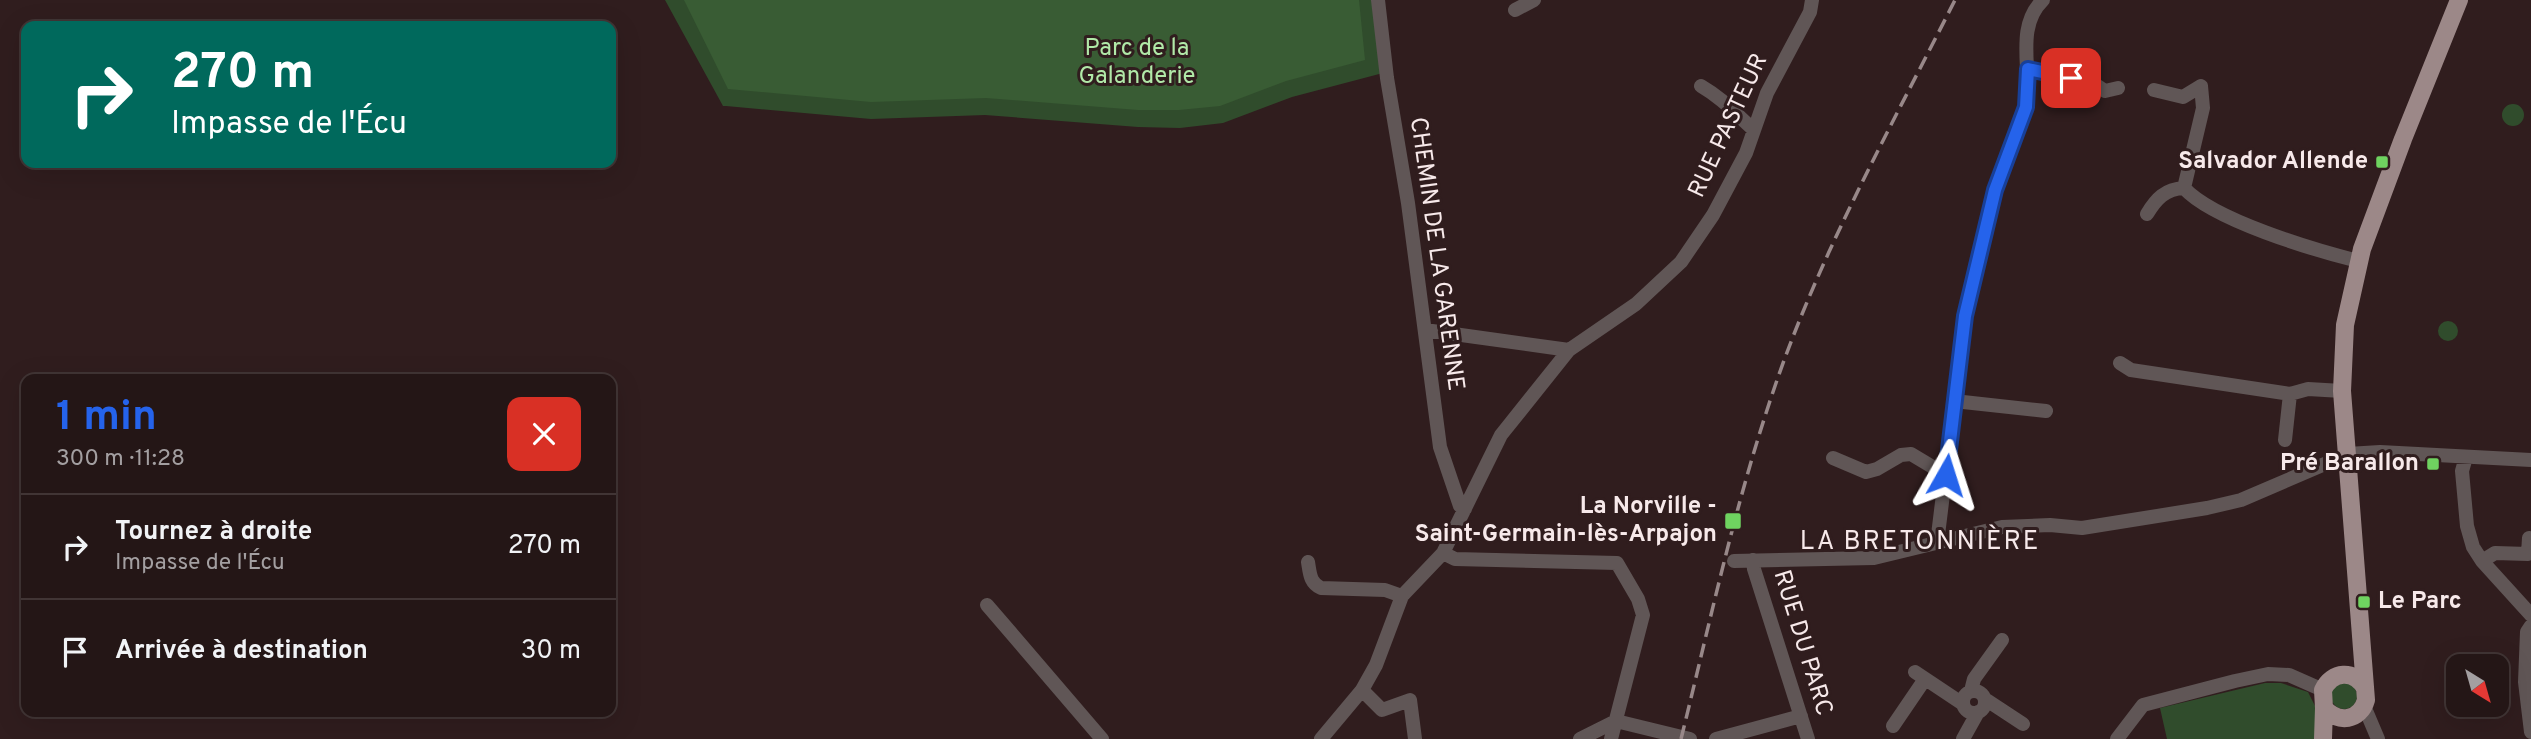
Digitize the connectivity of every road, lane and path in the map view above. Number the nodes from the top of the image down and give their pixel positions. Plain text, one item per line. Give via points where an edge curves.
1 (1378, 0) edge
2 (1534, 0) edge
3 (1812, 0) edge
4 (2043, 0) edge
5 (2459, 0) edge
6 (1515, 10) dead end
7 (2028, 69) junction
8 (1700, 86) dead end
9 (2118, 88) dead end
10 (2154, 90) dead end
11 (1754, 130) junction
12 (2184, 188) junction
13 (2147, 214) dead end
14 (2358, 261) junction
15 (1425, 330) junction
16 (1569, 350) junction
17 (2120, 363) dead end
18 (2343, 391) junction
19 (2290, 394) junction
20 (1954, 401) junction
21 (2046, 411) dead end
22 (2285, 440) dead end
23 (2348, 454) junction
24 (2466, 457) junction
25 (1833, 458) dead end
26 (2531, 460) edge
27 (1946, 475) junction
28 (1465, 509) junction
29 (2529, 538) edge
30 (1937, 543) junction
31 (1443, 553) junction
32 (1734, 561) dead end
33 (1754, 561) junction
34 (2482, 561) junction
35 (1308, 562) dead end
36 (1402, 596) junction
37 (987, 605) dead end
38 (2531, 615) edge
39 (2531, 626) edge
40 (2002, 640) dead end
41 (2360, 644) junction
42 (2343, 674) junction
43 (1362, 690) junction
44 (1967, 698) junction
45 (2345, 704) junction
46 (1981, 706) junction
47 (1801, 716) junction
48 (1616, 721) junction
49 (2023, 724) dead end
50 (1893, 726) dead end
51 (2531, 732) edge
52 (1740, 736) edge
53 (1102, 739) edge
54 (1321, 739) edge
55 (1415, 739) edge
56 (1580, 739) edge
57 (1611, 739) edge
58 (1690, 739) edge
59 (1716, 739) edge
60 (1808, 739) edge
61 (1963, 739) edge
62 (2118, 739) edge
63 (2325, 739) edge
64 (2378, 739) edge

1 - 15 street, CHEMIN DE LA GARENNE
2 - 6 street
3 - 11 street, RUE PASTEUR
4 - 7 street via 2026,30
5 - 14 main road
7 - 9 street via 2093,83 2105,91
7 - 20 street via 2026,107 1995,190 1973,276
8 - 11 street via 1725,101
10 - 12 street via 2183,97 2201,86 2203,108
11 - 16 street, RUE PASTEUR via 1713,215 1681,262 1636,304
12 - 13 street via 2158,198
12 - 14 street via 2192,197 2247,226
14 - 18 main road via 2345,326
15 - 16 street
15 - 28 street, CHEMIN DE LA GARENNE via 1440,447 1460,506
16 - 28 street, RUE PASTEUR via 1501,435
17 - 19 street via 2132,370
18 - 19 street via 2308,389
18 - 23 main road
19 - 22 street
20 - 21 street
20 - 27 street
23 - 24 street
23 - 30 street via 2241,500 2207,508 2082,528 2002,527
23 - 41 main road
24 - 26 street
24 - 34 street via 2462,471 2467,527
25 - 27 street via 1866,472 1911,454
27 - 30 street
28 - 31 street, RUE PASTEUR
29 - 34 street via 2528,554 2495,553
30 - 33 street via 1874,558
31 - 36 street, RUE PASTEUR
31 - 48 street via 1455,559 1617,563 1643,615
32 - 33 street
33 - 47 street, RUE DU PARC
34 - 38 street
35 - 36 street via 1310,577 1321,588 1385,590
36 - 43 street
37 - 53 street
39 - 51 street via 2525,682
40 - 44 street via 1974,679
41 - 42 main road
41 - 45 main road
42 - 45 main road via 2357,678
42 - 45 main road via 2330,678
43 - 54 street
43 - 55 street via 1382,710 1410,700
44 - 46 street via 1980,693
44 - 50 street via 1920,675
45 - 62 street via 2289,675 2268,674 2143,705
45 - 63 main road
45 - 64 street
46 - 49 street
46 - 61 street
47 - 52 street
47 - 60 street, RUE DU PARC
48 - 56 street
48 - 57 street
48 - 58 street
52 - 59 street

